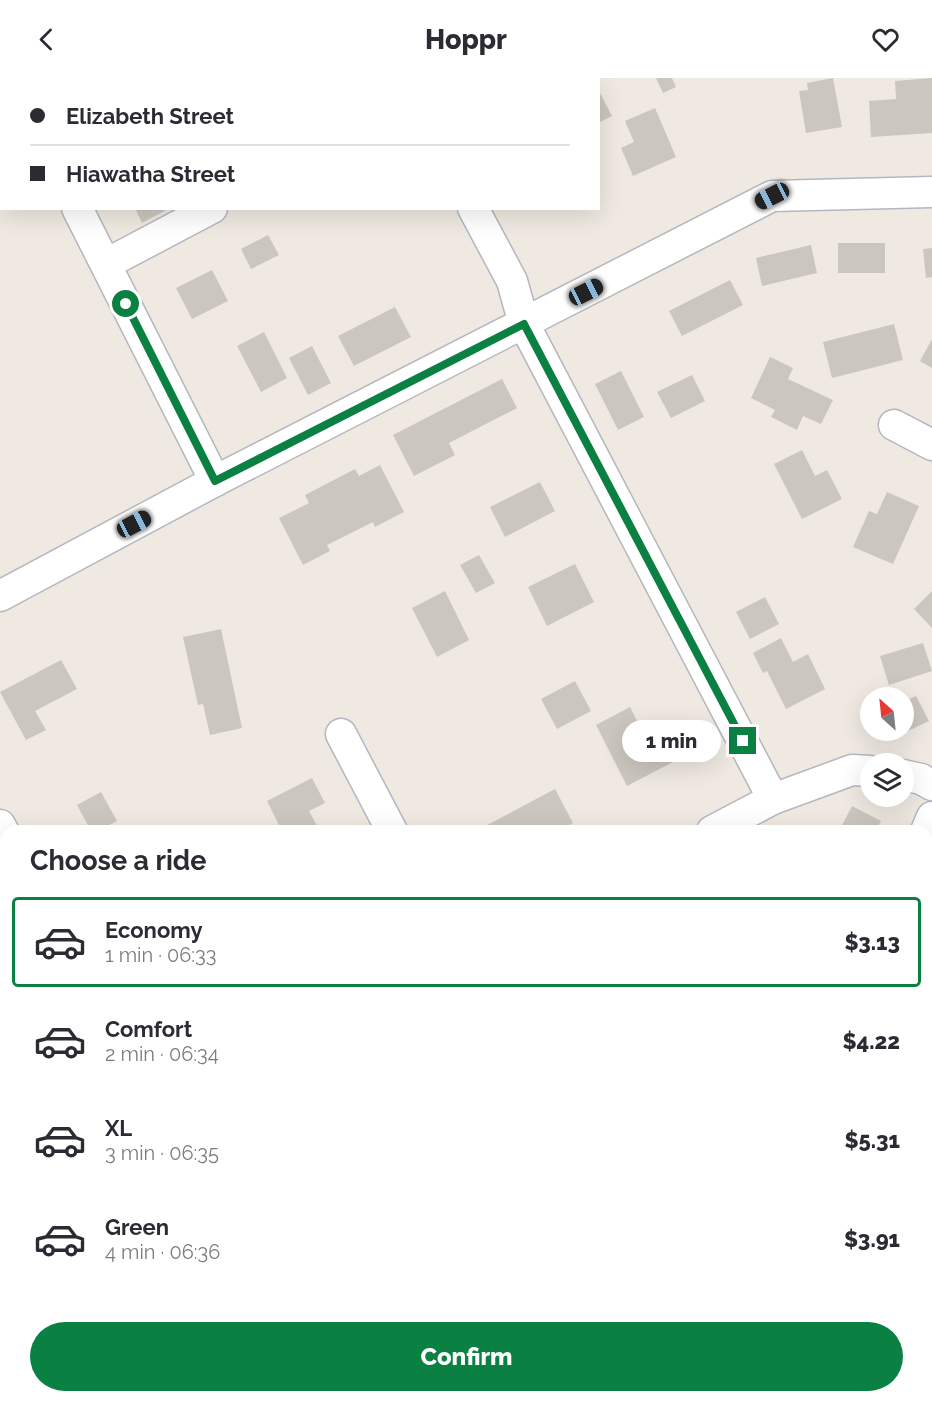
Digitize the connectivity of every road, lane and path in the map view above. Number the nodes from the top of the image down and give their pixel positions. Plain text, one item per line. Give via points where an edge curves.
1 (932, 192) edge
2 (78, 210) edge
3 (208, 210) edge
4 (474, 210) edge
5 (106, 264) junction
6 (524, 324) junction
7 (894, 425) dead end
8 (932, 445) edge
9 (215, 481) junction
10 (0, 596) edge
11 (341, 734) dead end
12 (860, 770) edge
13 (914, 777) edge
14 (932, 785) edge
15 (773, 799) junction
16 (389, 825) edge
17 (723, 825) edge

1 - 6 street via 772,196
2 - 5 street
3 - 5 street
4 - 6 street via 512,281
5 - 9 street
6 - 9 street
6 - 15 street
7 - 8 street
9 - 10 street
11 - 16 street
12 - 15 street
13 - 14 street
15 - 17 street

